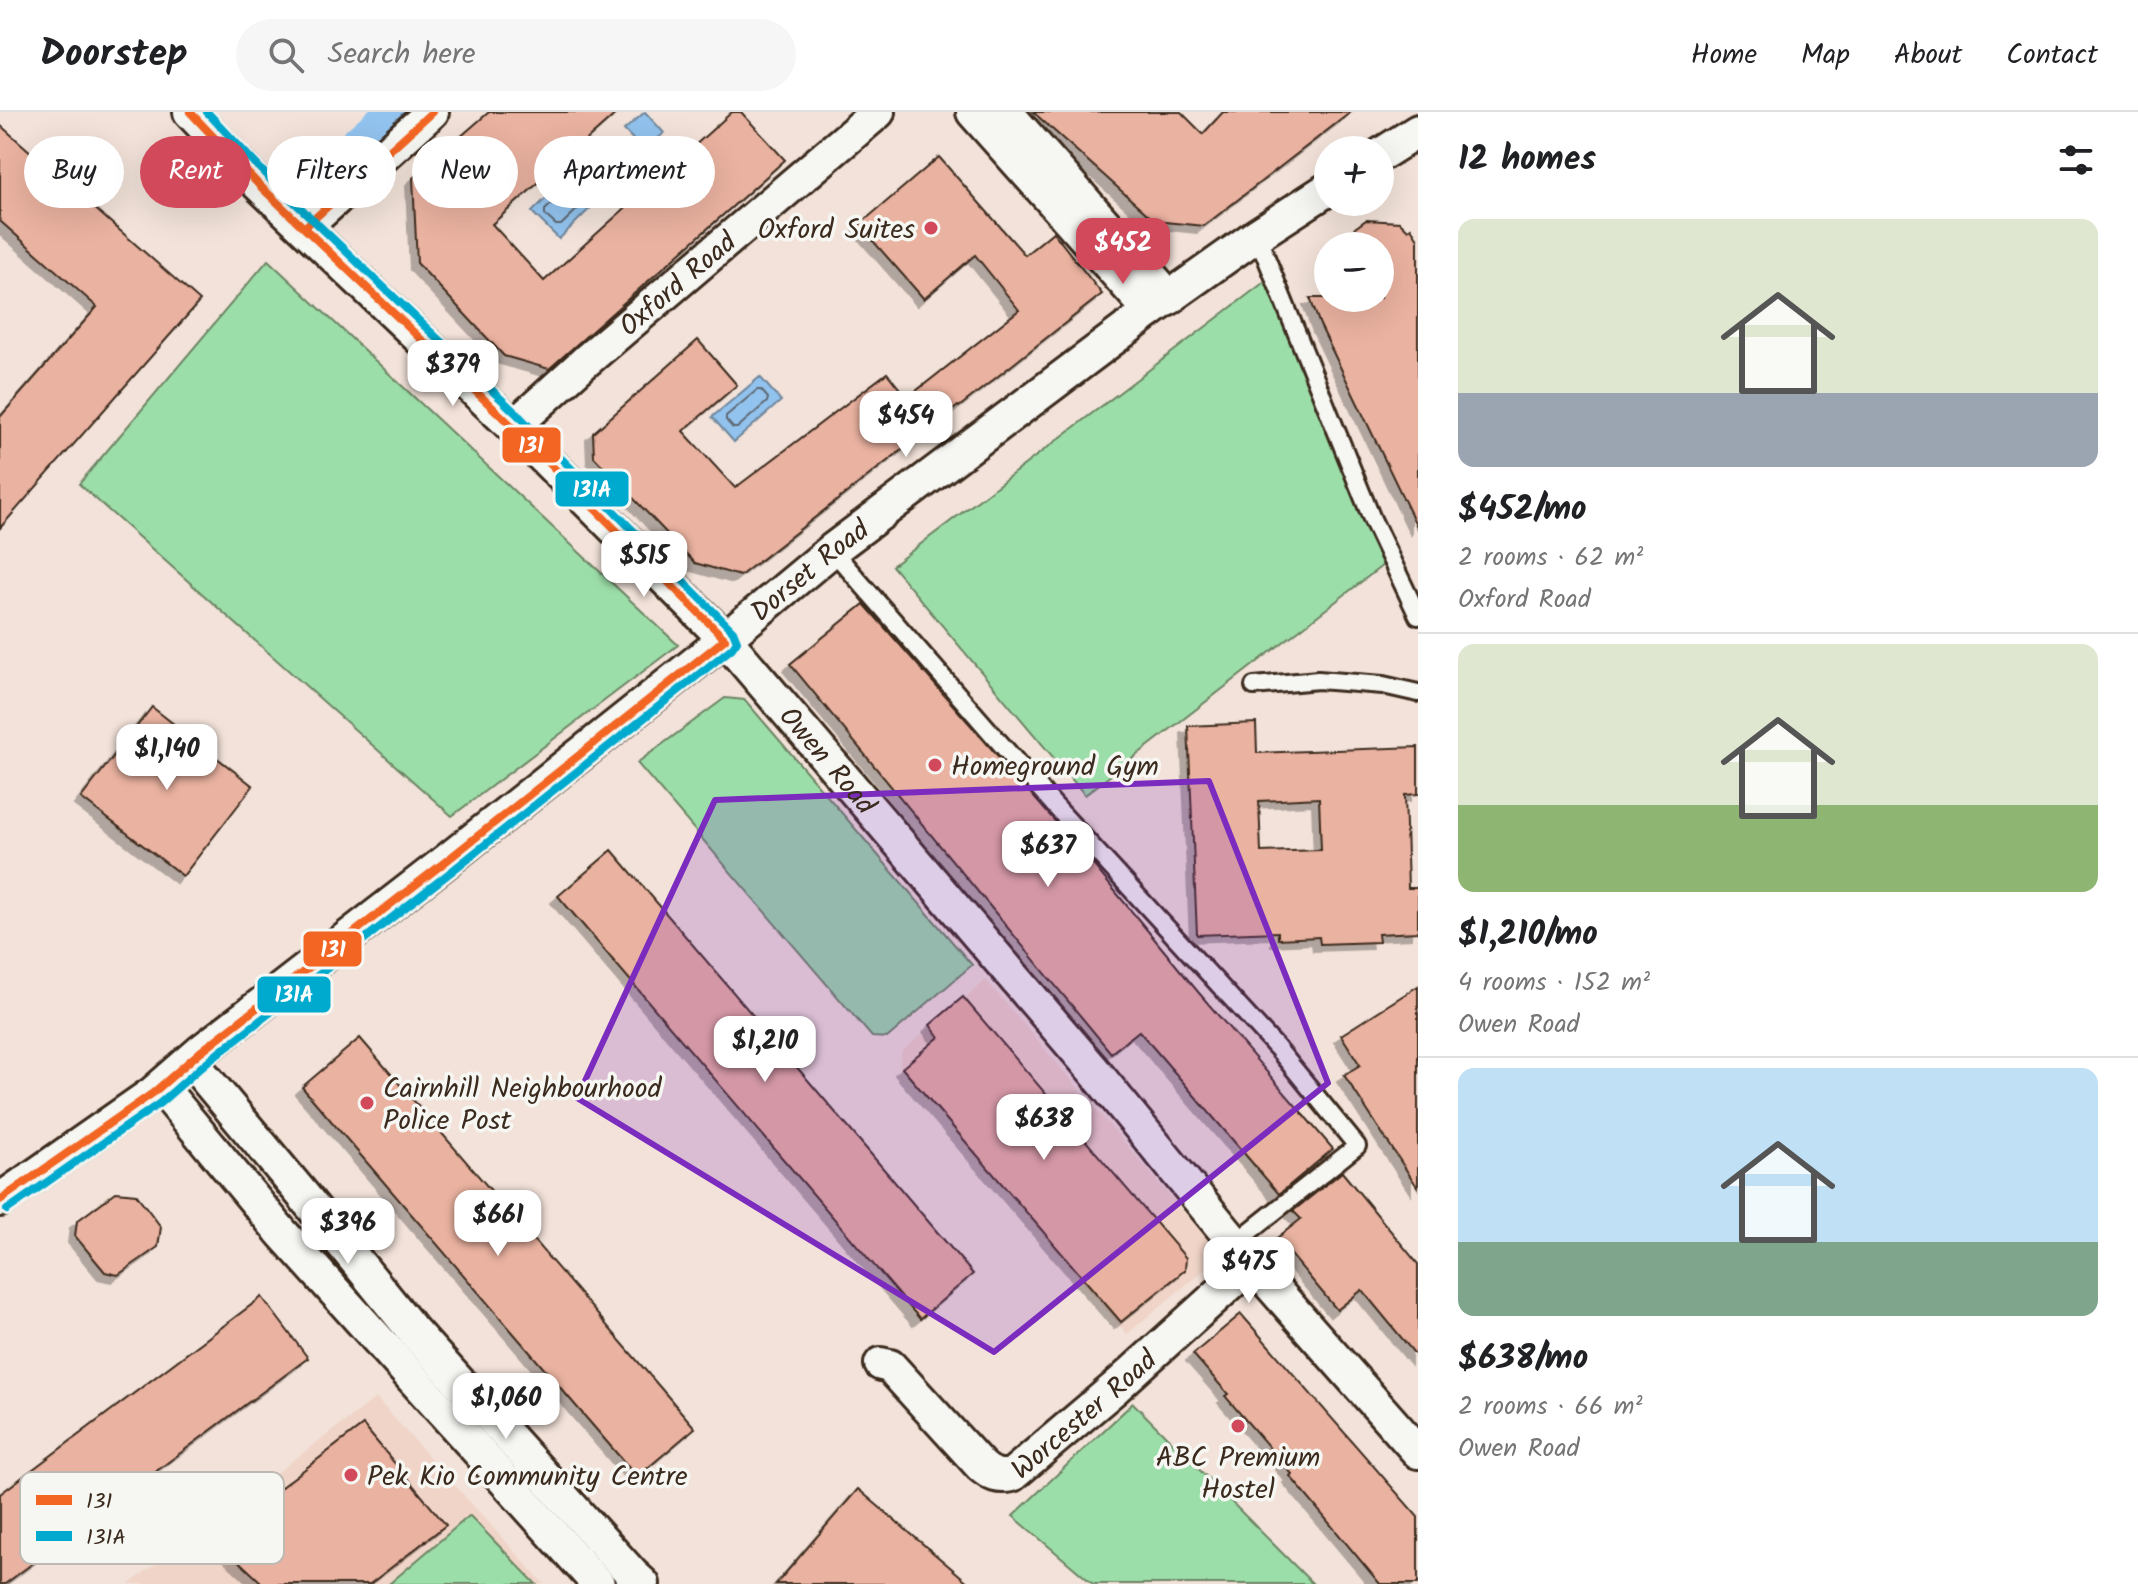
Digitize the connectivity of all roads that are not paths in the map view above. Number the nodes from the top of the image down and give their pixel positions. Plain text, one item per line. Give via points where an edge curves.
1 (190, 112) edge
2 (432, 112) edge
3 (878, 112) edge
4 (973, 112) edge
5 (1006, 112) edge
6 (1418, 131) edge
7 (1394, 146) edge
8 (1314, 198) edge
9 (305, 227) junction
10 (1257, 235) junction
11 (1160, 304) junction
12 (513, 427) junction
13 (832, 550) junction
14 (1418, 616) edge
15 (725, 639) junction
16 (1254, 686) dead end
17 (1418, 693) edge
18 (191, 1061) junction
19 (161, 1087) junction
20 (0, 1200) edge
21 (1244, 1254) junction
22 (881, 1364) dead end
23 (1418, 1452) edge
24 (598, 1584) edge
25 (643, 1584) edge

1 - 9 street, Owen Road
2 - 9 street
3 - 12 street, Oxford Road
4 - 11 street
5 - 11 street
6 - 7 street
8 - 10 street, Dorset Road
9 - 12 street, Owen Road
10 - 11 street, Dorset Road
10 - 14 lane via 1372,519
11 - 13 street, Dorset Road
12 - 15 street, Owen Road
13 - 15 street, Dorset Road
13 - 21 lane via 1054,805 1284,1055 1357,1146
15 - 18 street, Dorset Road
15 - 21 street, Owen Road
16 - 17 lane via 1318,680
18 - 19 street, Dorset Road
18 - 25 street via 413,1331
19 - 20 street, Dorset Road
19 - 24 street via 282,1233
21 - 22 street, Worcester Road via 1116,1387 1012,1475 991,1474 981,1466 890,1366
21 - 23 street, Owen Road

